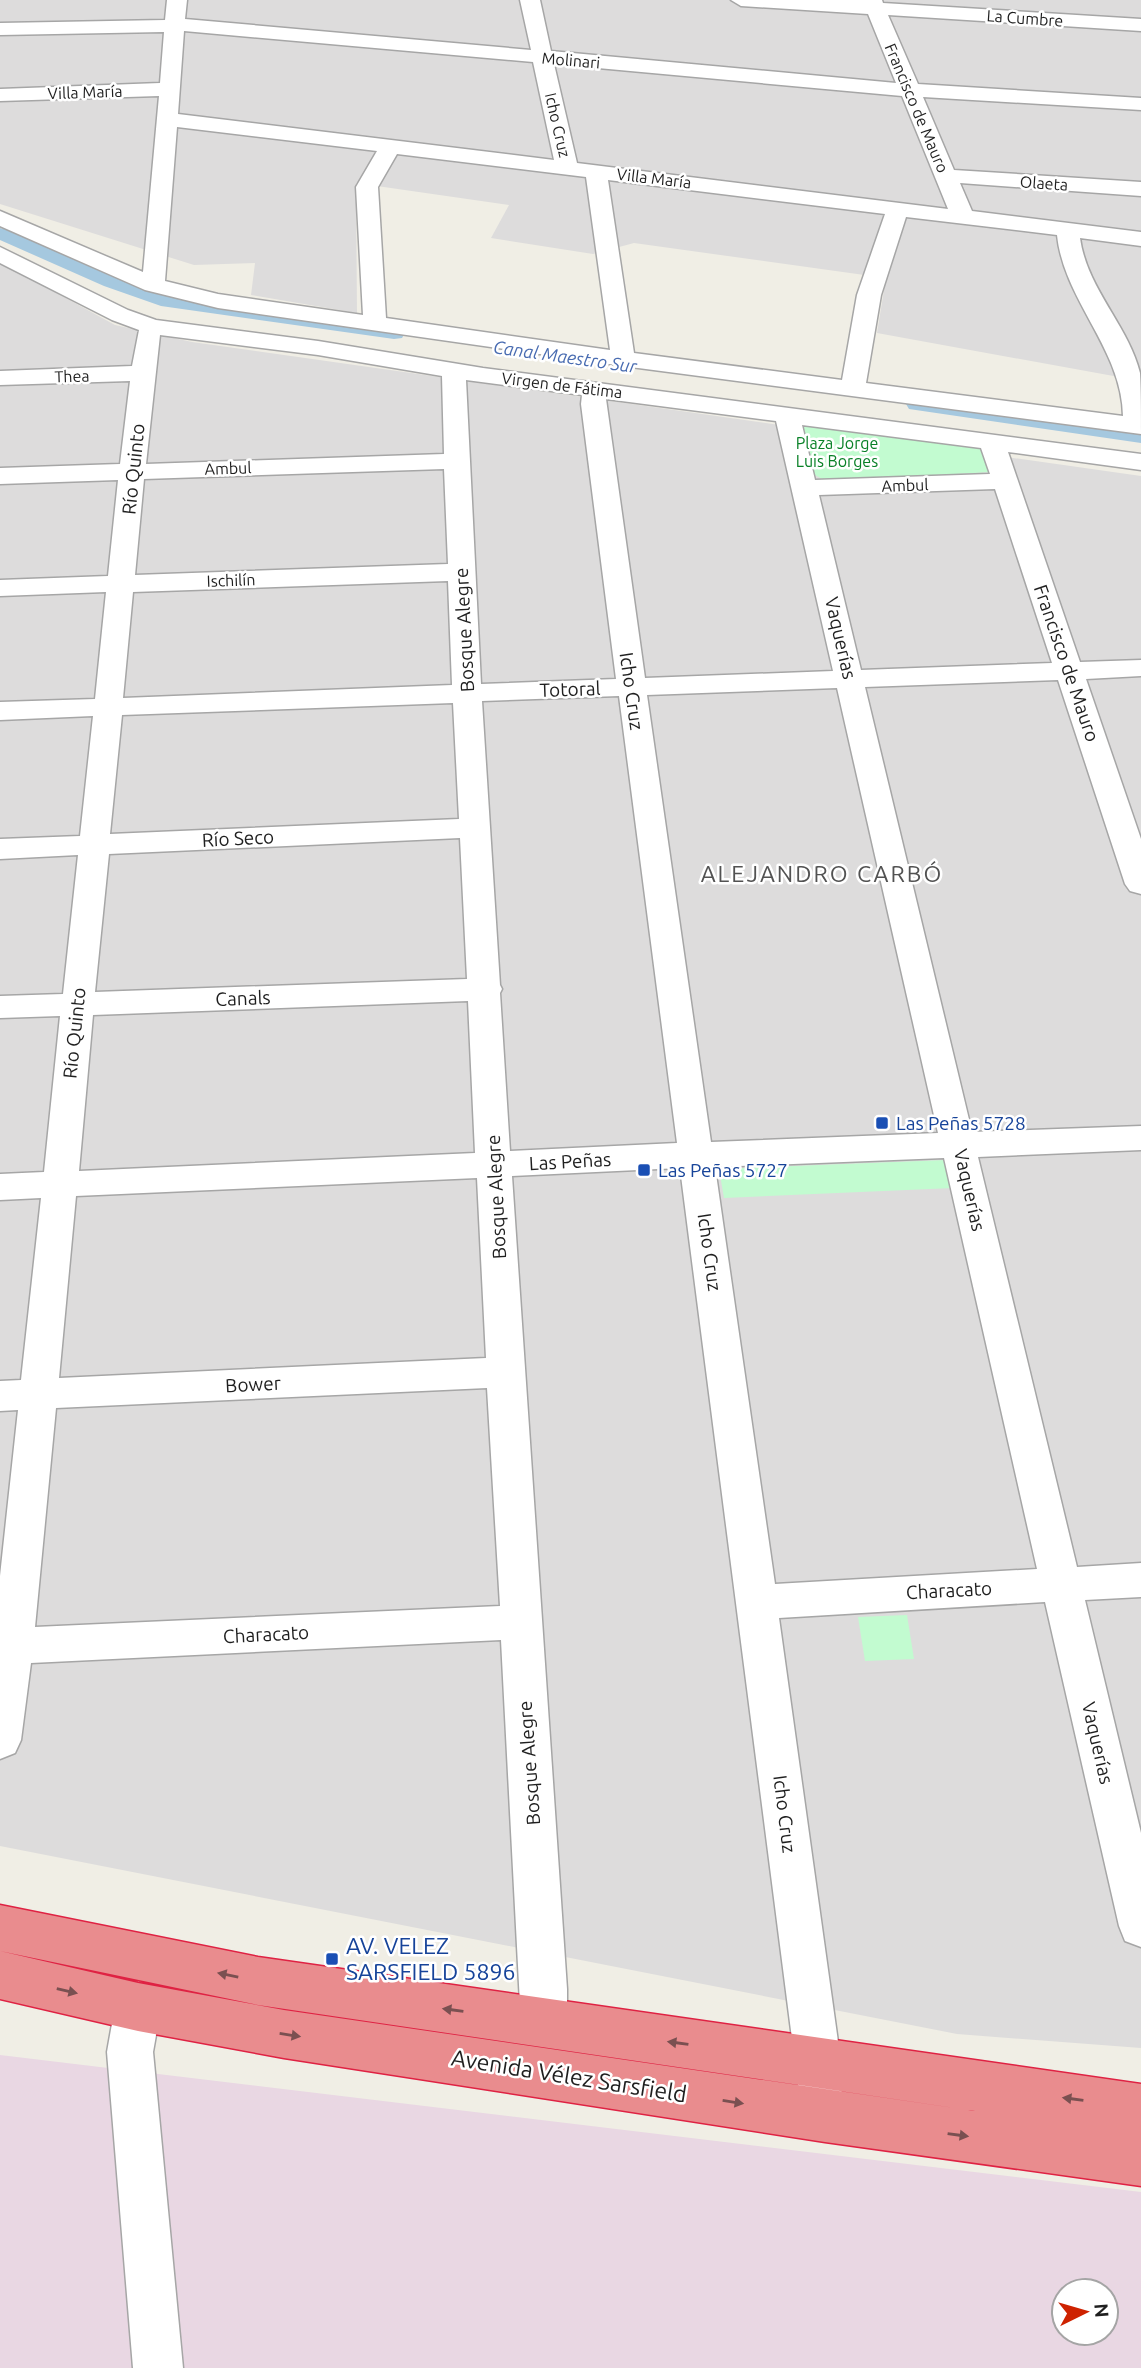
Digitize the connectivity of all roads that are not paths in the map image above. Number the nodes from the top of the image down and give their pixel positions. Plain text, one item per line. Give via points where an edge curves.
1 (177, 0) edge
2 (530, 0) edge
3 (741, 0) edge
4 (874, 4) edge
5 (175, 24) junction
6 (1141, 25) edge
7 (0, 29) edge
8 (543, 57) junction
9 (170, 89) junction
10 (908, 90) junction
11 (0, 95) edge
12 (1141, 103) edge
13 (167, 119) junction
14 (390, 146) junction
15 (567, 168) junction
16 (596, 171) junction
17 (946, 176) junction
18 (1141, 189) edge
19 (898, 208) junction
20 (962, 215) junction
21 (0, 218) edge
22 (1068, 229) junction
23 (1141, 239) edge
24 (0, 254) edge
25 (153, 285) junction
26 (375, 324) junction
27 (152, 327) junction
28 (623, 359) junction
29 (456, 370) junction
30 (144, 373) junction
31 (0, 378) edge
32 (595, 389) junction
33 (853, 389) junction
34 (787, 414) junction
35 (1138, 426) edge
36 (992, 442) junction
37 (456, 461) junction
38 (1141, 462) edge
39 (132, 471) junction
40 (0, 476) edge
41 (1006, 481) junction
42 (805, 488) junction
43 (461, 572) junction
44 (121, 584) junction
45 (0, 588) edge
46 (1141, 668) edge
47 (1069, 671) junction
48 (850, 679) junction
49 (632, 687) junction
50 (467, 692) junction
51 (108, 706) junction
52 (0, 711) edge
53 (475, 828) junction
54 (94, 845) junction
55 (0, 849) edge
56 (1141, 884) edge
57 (486, 989) junction
58 (77, 1004) junction
59 (0, 1007) edge
60 (1141, 1138) edge
61 (959, 1145) junction
62 (696, 1155) junction
63 (495, 1165) junction
64 (58, 1185) junction
65 (0, 1188) edge
66 (505, 1372) junction
67 (18, 1395) edge
68 (1141, 1580) edge
69 (1061, 1584) junction
70 (757, 1602) junction
71 (519, 1622) junction
72 (13, 1646) junction
73 (0, 1740) edge
74 (1141, 1926) edge
75 (0, 1928) edge
76 (0, 1975) edge
77 (138, 2007) junction
78 (544, 2023) junction
79 (818, 2064) junction
80 (1141, 2109) edge
81 (825, 2116) junction
82 (1141, 2160) edge
83 (158, 2368) edge

1 - 5 street
2 - 8 street, Icho Cruz
3 - 4 street, La Cumbre
4 - 6 street, La Cumbre
4 - 10 street, Francisco de Mauro
5 - 7 street, Molinari
5 - 8 street, Molinari
5 - 9 street
8 - 10 street, Molinari
8 - 15 street, Icho Cruz
9 - 11 street, Villa María
9 - 13 street
10 - 12 street, Molinari
10 - 17 street, Francisco de Mauro
13 - 14 street, Villa María
13 - 25 street
14 - 15 street, Villa María
14 - 26 street via 367,187
15 - 16 street, Villa María
16 - 19 street, Villa María
16 - 28 street, Icho Cruz
17 - 18 street, Olaeta
17 - 20 street, Francisco de Mauro
19 - 20 street, Villa María
19 - 33 street via 869,295
20 - 22 street, Villa María
21 - 25 street, Virgen de Fátima
22 - 23 street, Villa María
22 - 35 street via 1074,263 1134,389
24 - 27 street, Virgen de Fátima
25 - 26 street, Virgen de Fátima via 218,301
26 - 28 street, Virgen de Fátima
27 - 29 street, Virgen de Fátima
27 - 30 street, Río Quinto via 146,338
28 - 33 street, Virgen de Fátima
29 - 32 street, Virgen de Fátima
29 - 37 street, Bosque Alegre
30 - 31 street, Thea
30 - 39 street, Río Quinto
32 - 34 street, Virgen de Fátima
32 - 49 street, Icho Cruz via 593,404
33 - 35 street, Virgen de Fátima
34 - 36 street, Virgen de Fátima
34 - 42 street, Vaquerías
36 - 38 street, Virgen de Fátima
36 - 41 street, Francisco de Mauro
37 - 39 street, Ambul
37 - 43 street, Bosque Alegre
39 - 40 street, Ambul
39 - 44 street, Río Quinto
41 - 42 street, Ambul
41 - 47 street, Francisco de Mauro
42 - 48 street, Vaquerías
43 - 44 street, Ischilín
43 - 50 street, Bosque Alegre
44 - 45 street, Ischilín
44 - 51 street, Río Quinto
46 - 47 street, Totoral
47 - 48 street, Totoral
47 - 56 street, Francisco de Mauro
48 - 49 street, Totoral
48 - 61 street, Vaquerías
49 - 50 street, Totoral
49 - 62 street, Icho Cruz
50 - 51 street, Totoral
50 - 53 street, Bosque Alegre
51 - 52 street, Totoral
51 - 54 street, Río Quinto
53 - 54 street, Río Seco
53 - 57 street, Bosque Alegre
54 - 55 street, Río Seco
54 - 58 street, Río Quinto
57 - 58 street, Canals
57 - 63 street, Bosque Alegre
58 - 59 street, Canals
58 - 64 street, Río Quinto
60 - 61 street, Las Peñas
61 - 62 street, Las Peñas
61 - 69 street, Vaquerías
62 - 63 street, Las Peñas
62 - 70 street, Icho Cruz
63 - 64 street, Las Peñas
63 - 66 street, Bosque Alegre
64 - 65 street, Las Peñas
64 - 67 street, Río Quinto
66 - 67 street, Bower
66 - 71 street, Bosque Alegre
67 - 72 street, Río Quinto
68 - 69 street, Characato
69 - 70 street, Characato
69 - 74 street, Vaquerías
70 - 79 street, Icho Cruz
71 - 72 street, Characato
71 - 78 street, Bosque Alegre
72 - 73 street, Río Quinto
78 -> 75 highway via 258,1981
76 -> 77 highway, Avenida Vélez Sarsfield
77 -> 81 highway, Avenida Vélez Sarsfield via 284,2034
77 - 83 street via 130,2052
79 -> 78 highway
80 -> 79 highway
79 - 81 street, Icho Cruz
81 -> 82 highway, Avenida Vélez Sarsfield

